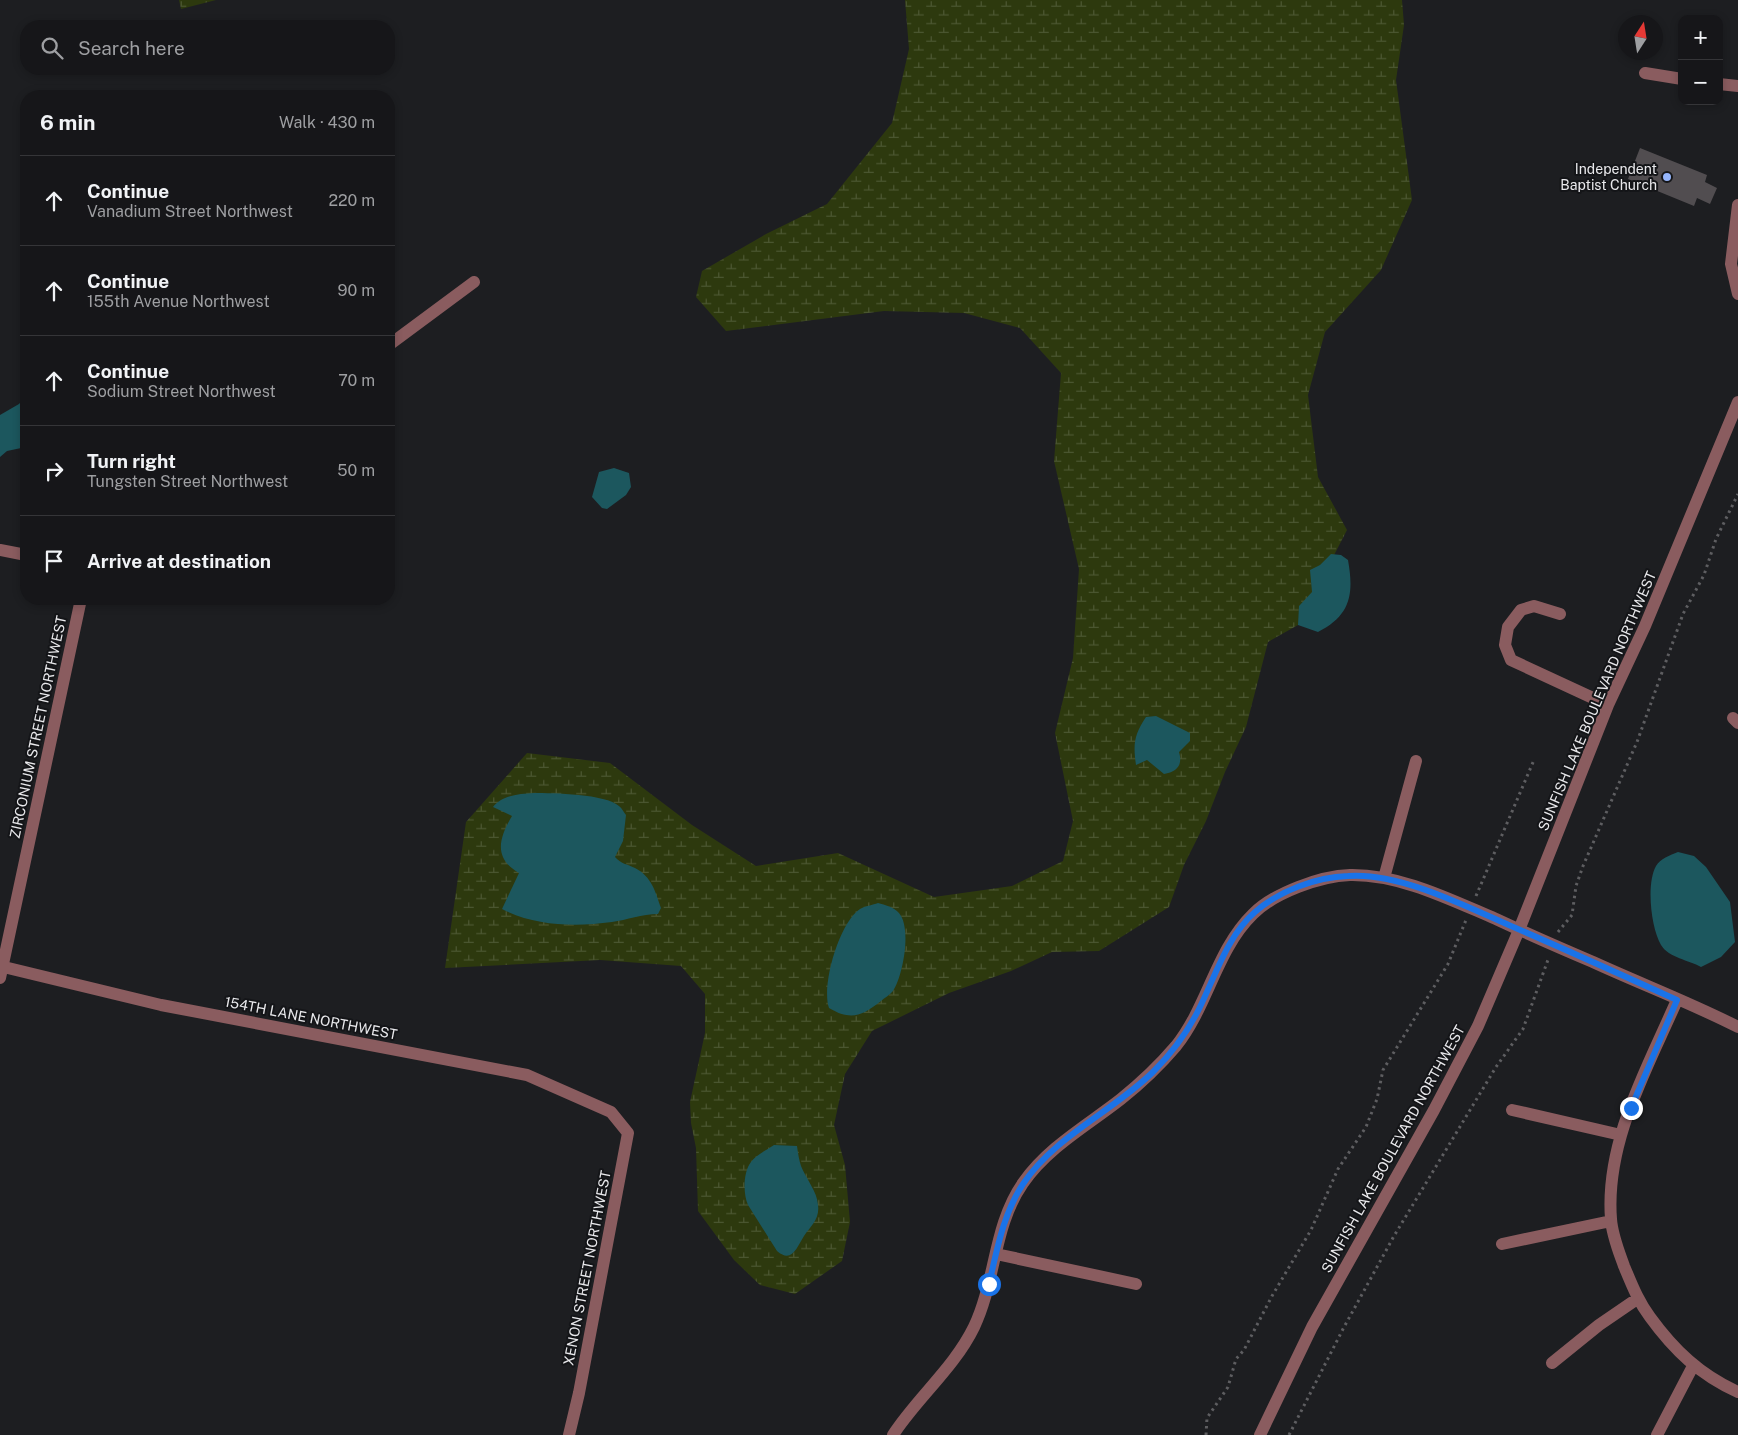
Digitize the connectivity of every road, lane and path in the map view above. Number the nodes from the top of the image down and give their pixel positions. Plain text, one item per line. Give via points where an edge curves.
1 (1645, 73) dead end
2 (1678, 78) edge
3 (1723, 84) edge
4 (1738, 86) edge
5 (1738, 205) edge
6 (474, 282) dead end
7 (1738, 294) edge
8 (395, 341) edge
9 (1738, 402) edge
10 (1738, 494) edge
11 (0, 550) edge
12 (20, 554) edge
13 (80, 605) edge
14 (1560, 614) dead end
15 (1608, 705) junction
16 (1534, 760) dead end
17 (1416, 761) dead end
18 (1384, 878) junction
19 (1470, 908) junction
20 (1519, 930) junction
21 (1554, 944) junction
22 (1, 970) edge
23 (1677, 1000) junction
24 (1738, 1027) edge
25 (1512, 1110) dead end
26 (612, 1112) joint
27 (1621, 1135) junction
28 (1611, 1221) junction
29 (1502, 1244) dead end
30 (996, 1254) junction
31 (1136, 1284) dead end
32 (1637, 1299) junction
33 (1552, 1363) dead end
34 (1693, 1366) junction
35 (1738, 1392) edge
36 (569, 1435) edge
37 (893, 1435) edge
38 (1206, 1435) edge
39 (1260, 1435) edge
40 (1290, 1435) edge
41 (1657, 1435) edge

1 - 2 street
3 - 4 street
5 - 7 street via 1731,264
6 - 8 street
9 - 15 street, SUNFISH LAKE BOULEVARD NORTHWEST via 1645,626
10 - 21 path via 1716,539 1704,575 1683,614 1637,742 1583,866 1572,915 1560,928
11 - 12 street
13 - 22 street, ZIRCONIUM STREET NORTHWEST
14 - 15 street via 1534,606 1521,610 1506,636 1505,645 1511,660
15 - 20 street, SUNFISH LAKE BOULEVARD NORTHWEST
16 - 19 path
17 - 18 street
18 - 19 street
18 - 30 street via 1349,875 1318,880 1284,893 1254,913 1233,939 1198,1011 1172,1050 1140,1083 1048,1154 1023,1183 1009,1210
19 - 20 street
19 - 38 path via 1448,964 1383,1070 1377,1099 1366,1127 1338,1170 1311,1230 1236,1360 1228,1387 1207,1418
20 - 21 street
20 - 39 street, SUNFISH LAKE BOULEVARD NORTHWEST via 1461,1062 1312,1327
21 - 23 street
21 - 40 path via 1523,1028 1394,1236 1343,1328
22 - 26 street, 154TH LANE NORTHWEST via 527,1075
23 - 24 street
23 - 27 street
25 - 27 street
26 - 36 street, XENON STREET NORTHWEST via 628,1132
27 - 28 street via 1614,1164
28 - 29 street
28 - 32 street
30 - 31 street
30 - 37 street via 983,1306 973,1330
32 - 33 street
32 - 34 street
34 - 35 street
34 - 41 street

